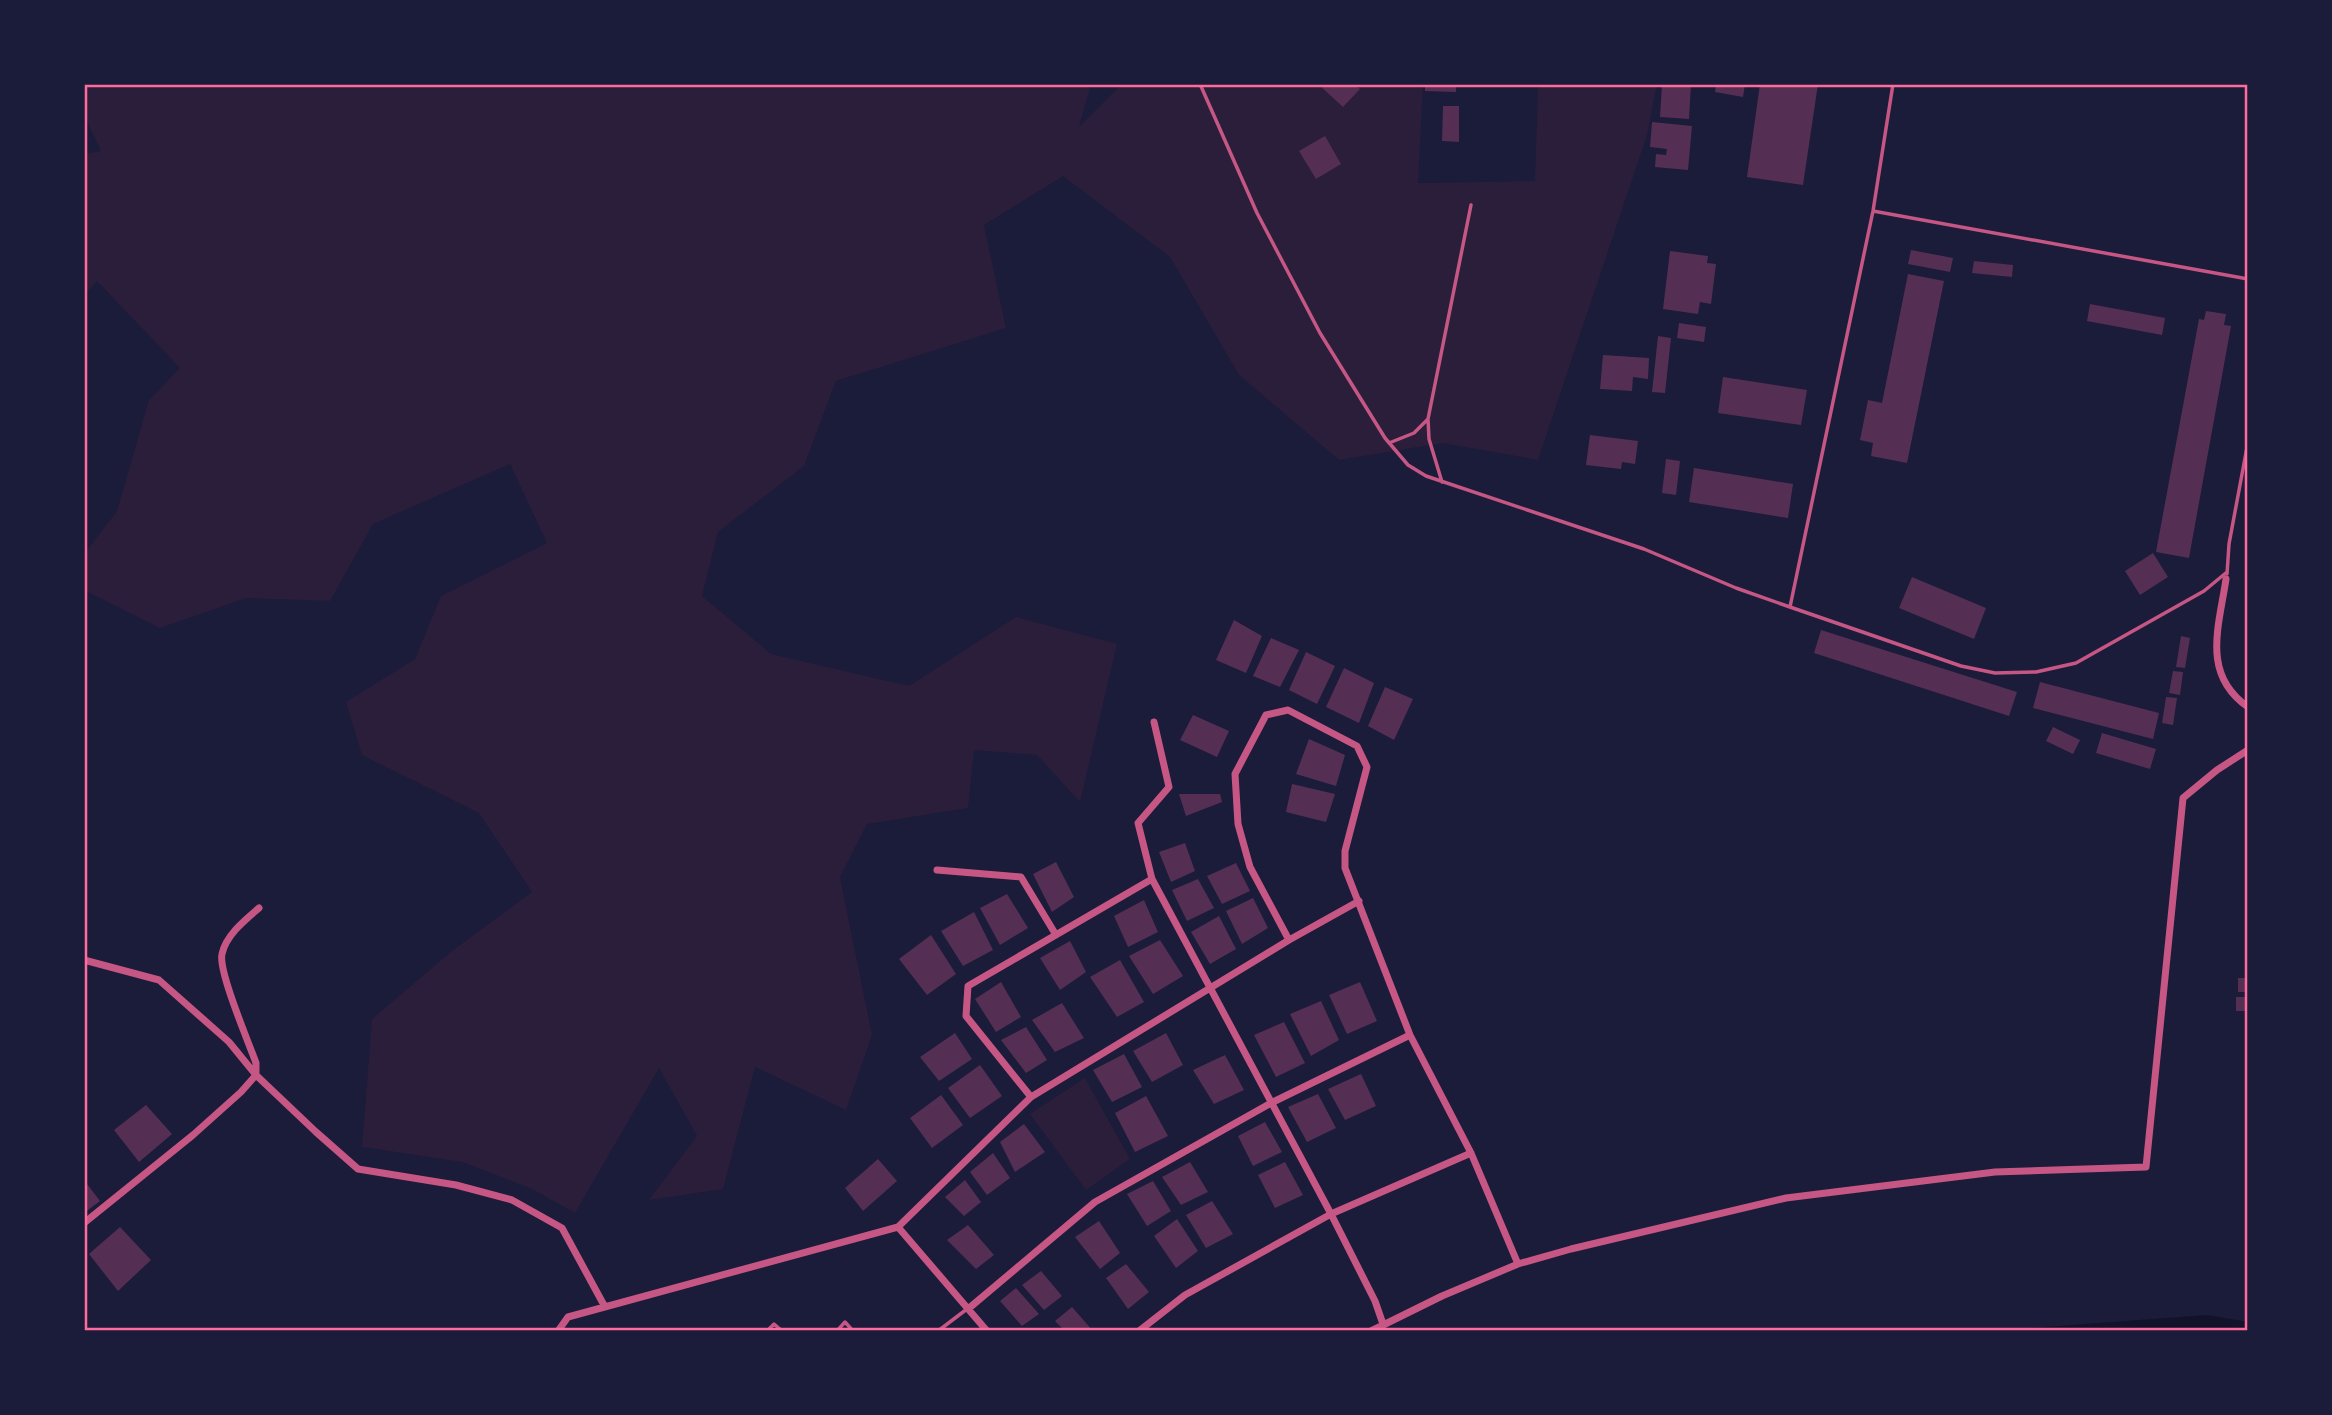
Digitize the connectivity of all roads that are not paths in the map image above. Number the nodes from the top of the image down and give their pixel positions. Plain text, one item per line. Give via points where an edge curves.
1 (1200, 84) edge
2 (1893, 84) edge
3 (1471, 205) dead end
4 (1874, 211) junction
5 (2248, 279) edge
6 (1428, 418) junction
7 (2248, 442) edge
8 (1389, 443) junction
9 (2247, 452) edge
10 (1441, 482) junction
11 (2227, 576) junction
12 (1790, 607) junction
13 (2248, 707) edge
14 (1154, 722) dead end
15 (2248, 750) edge
16 (937, 870) dead end
17 (1152, 879) junction
18 (1359, 901) junction
19 (259, 908) dead end
20 (1056, 935) junction
21 (1289, 940) junction
22 (84, 960) edge
23 (1211, 989) junction
24 (1410, 1035) junction
25 (256, 1075) junction
26 (1031, 1097) junction
27 (1270, 1103) junction
28 (1471, 1153) junction
29 (1331, 1214) junction
30 (84, 1223) edge
31 (898, 1227) junction
32 (1518, 1264) junction
33 (605, 1307) junction
34 (968, 1309) junction
35 (1383, 1324) junction
36 (558, 1331) edge
37 (767, 1331) edge
38 (782, 1331) edge
39 (836, 1331) edge
40 (853, 1331) edge
41 (938, 1331) edge
42 (987, 1331) edge
43 (1139, 1331) edge
44 (1371, 1331) edge

1 - 8 lane via 1257,213 1320,333
2 - 4 lane
3 - 6 lane
4 - 5 lane
4 - 12 lane
6 - 8 lane via 1414,433
6 - 10 lane
7 - 9 lane
8 - 10 lane via 1408,465
9 - 11 lane
10 - 12 lane via 1644,550
11 - 12 lane via 2097,653 2036,672 1995,673 1961,666
11 - 13 street via 2217,659 2225,685
14 - 17 street via 1169,787 1138,823
15 - 32 street via 2183,798 2146,1167 1995,1171 1786,1198
16 - 20 street via 1021,877
17 - 20 street
17 - 23 street
18 - 21 street
18 - 21 street via 1345,868 1345,851 1367,767 1357,746 1288,710 1266,715 1235,774 1238,824 1250,867
18 - 24 street
19 - 25 street via 240,924 222,954 225,978 256,1063
20 - 26 street via 968,986 966,1016
21 - 23 street
22 - 25 street via 159,980 229,1042
23 - 26 street
23 - 27 street
24 - 27 street
24 - 28 street
25 - 30 street via 193,1135
25 - 33 street via 358,1169 456,1185 512,1200 562,1228
26 - 31 street
27 - 29 street
27 - 34 street via 1095,1202
28 - 29 street
28 - 32 street
29 - 35 street
29 - 43 street via 1185,1295
31 - 33 street
31 - 34 street
32 - 35 street
33 - 36 street via 568,1317
34 - 41 lane
34 - 42 street
35 - 44 street
37 - 38 lane via 774,1324
39 - 40 lane via 845,1322

